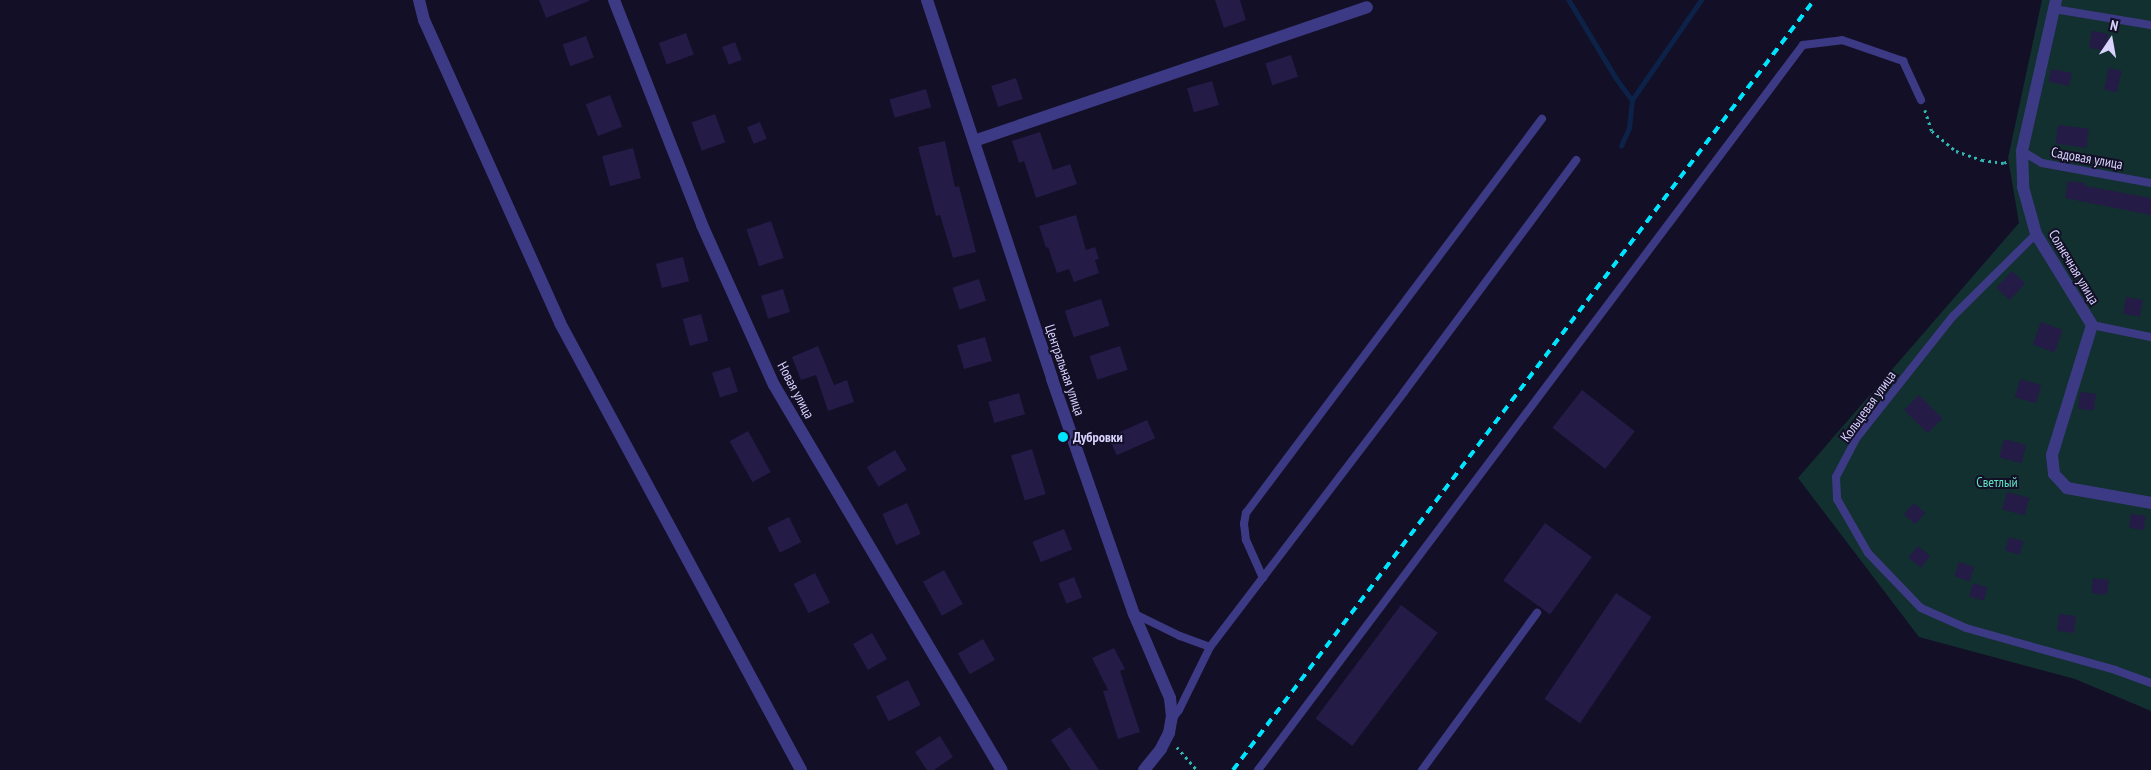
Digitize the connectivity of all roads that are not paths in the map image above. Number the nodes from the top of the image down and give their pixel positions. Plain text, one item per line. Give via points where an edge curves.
1 (419, 0) edge
2 (614, 0) edge
3 (927, 0) edge
4 (2055, 4) edge
5 (1367, 7) dead end
6 (2151, 25) edge
7 (1921, 100) road end
8 (1542, 119) dead end
9 (974, 142) junction
10 (2022, 151) junction
11 (1576, 160) dead end
12 (2151, 183) edge
13 (2036, 234) junction
14 (2092, 325) junction
15 (2151, 337) edge
16 (2151, 503) edge
17 (1263, 578) junction
18 (1537, 613) dead end
19 (1134, 614) junction
20 (1210, 648) junction
21 (2151, 683) edge
22 (1171, 723) junction
23 (800, 770) edge
24 (1002, 770) edge
25 (1144, 770) edge
26 (1258, 770) edge
27 (1422, 770) edge

1 - 23 street via 424,20 560,323
2 - 24 street, Новая улица via 702,225 774,385
3 - 9 street, Центральная улица
4 - 6 lane
4 - 10 street, Солнечная улица
5 - 9 street
7 - 26 lane via 1903,61 1842,40 1803,45
8 - 17 lane via 1246,513 1246,540
9 - 19 street, Центральная улица via 1028,311
10 - 12 lane, Садовая улица via 2042,163
10 - 13 street, Солнечная улица via 2023,187
11 - 17 lane
13 - 14 street, Солнечная улица
13 - 21 lane, Кольцевая улица via 1953,316 1857,436 1836,477 1837,499 1868,553 1921,608 1966,628
14 - 15 lane
14 - 16 street, Солнечная улица via 2052,455 2054,474 2067,488
17 - 20 lane
18 - 27 lane
19 - 20 lane
19 - 22 street, Центральная улица via 1169,694
20 - 22 lane
22 - 25 street via 1165,743

